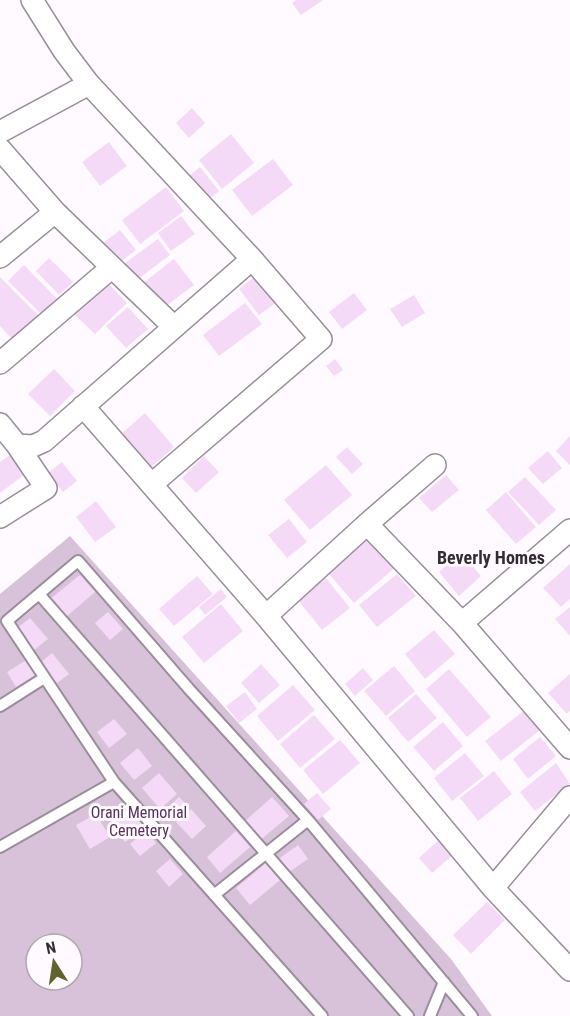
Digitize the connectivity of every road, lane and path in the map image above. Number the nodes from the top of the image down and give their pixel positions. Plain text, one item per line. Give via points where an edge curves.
1 (32, 0) edge
2 (89, 84) junction
3 (0, 132) edge
4 (0, 149) edge
5 (55, 212) junction
6 (0, 257) edge
7 (252, 259) junction
8 (111, 268) junction
9 (174, 327) junction
10 (0, 363) edge
11 (83, 406) junction
12 (0, 424) edge
13 (17, 445) junction
14 (435, 465) dead end
15 (152, 484) junction
16 (0, 518) edge
17 (367, 524) junction
18 (570, 530) edge
19 (39, 594) junction
20 (266, 616) junction
21 (462, 622) junction
22 (44, 678) junction
23 (0, 706) edge
24 (570, 748) edge
25 (114, 782) junction
26 (570, 797) edge
27 (308, 820) junction
28 (0, 847) edge
29 (266, 853) junction
30 (493, 888) junction
31 (214, 895) junction
32 (570, 970) edge
33 (444, 982) junction
34 (322, 1016) edge
35 (408, 1016) edge
36 (430, 1016) edge
37 (472, 1016) edge

1 - 2 street
2 - 3 street
2 - 7 street
4 - 5 street
5 - 6 street
5 - 8 street
7 - 9 street
7 - 15 street via 321,339
8 - 9 street
8 - 10 street
9 - 11 street
11 - 13 street via 44,441 33,446
11 - 15 street
12 - 13 street
13 - 16 street via 46,489
14 - 17 street
15 - 20 street
17 - 20 street
17 - 21 street
18 - 21 street
19 - 22 lane via 7,621
19 - 27 lane via 78,561
19 - 29 lane
20 - 30 street
21 - 24 street
22 - 23 lane
22 - 25 lane
25 - 28 lane
25 - 31 lane
26 - 30 street
27 - 29 lane
27 - 33 lane
29 - 31 lane
29 - 35 lane
30 - 32 street
31 - 34 lane
33 - 36 lane
33 - 37 lane

